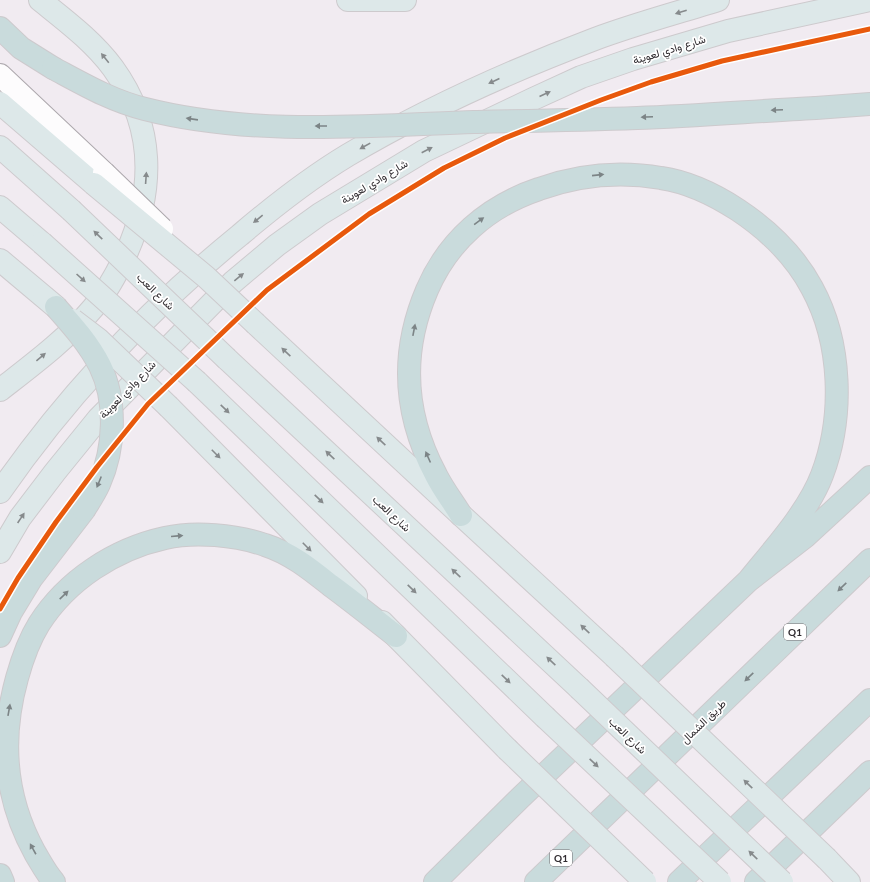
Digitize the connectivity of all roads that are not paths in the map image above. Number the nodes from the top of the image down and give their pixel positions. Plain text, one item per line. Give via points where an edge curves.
1 (40, 0) edge
2 (348, 0) edge
3 (405, 0) edge
4 (718, 0) edge
5 (870, 0) edge
6 (0, 28) edge
7 (0, 37) edge
8 (21, 48) junction
9 (0, 75) edge
10 (0, 103) edge
11 (870, 104) edge
12 (0, 147) edge
13 (98, 178) junction
14 (0, 207) edge
15 (6, 265) edge
16 (56, 307) junction
17 (24, 372) junction
18 (0, 378) edge
19 (0, 390) edge
20 (870, 477) edge
21 (0, 492) edge
22 (461, 515) junction
23 (0, 552) edge
24 (870, 560) edge
25 (748, 581) junction
26 (0, 636) edge
27 (396, 636) junction
28 (870, 700) edge
29 (870, 772) edge
30 (454, 863) junction
31 (0, 875) edge
32 (3, 882) edge
33 (54, 882) edge
34 (428, 882) edge
35 (435, 882) edge
36 (536, 882) edge
37 (646, 882) edge
38 (679, 882) edge
39 (720, 882) edge
40 (756, 882) edge
41 (782, 882) edge
42 (849, 882) edge

17 -> 1 main road via 60,342 94,308 116,276 139,220 146,171 146,154 140,121 130,96 113,68 98,50
2 - 3 main road
4 -> 21 main road via 597,39 525,67 415,118 318,174 269,210 210,259 149,316 72,398
23 -> 5 main road, شارع وادي لعوينة via 20,518 98,419 232,282 320,214 424,151 581,77 728,31
6 - 8 highway
7 - 8 lane
11 -> 8 highway, bridge via 623,118 343,126 254,125 188,118 144,109 101,94
9 - 13 lane
10 - 13 main road
41 -> 12 main road, شارع العب, bridge via 71,210
22 -> 13 main road, bridge
14 -> 39 main road, bridge via 197,382
15 - 16 main road
16 -> 26 highway, bridge via 77,331 96,359 109,392 112,422 108,458 99,484 84,510 31,579
16 -> 27 main road, bridge via 98,339 169,407
17 - 18 lane
17 - 19 main road
20 - 25 highway via 806,536
22 -> 25 highway via 436,476 422,444 412,415 409,389 410,350 418,311 448,251 471,227 500,206 556,183 579,177 607,175 664,178 695,187 723,201 773,237 792,257 813,288 825,318 833,349 838,378 836,413 831,446 822,476 792,525
42 -> 22 main road, bridge via 614,656
24 -> 36 highway, طريق الشمال / Q1
25 - 30 highway
33 -> 27 highway via 28,841 15,810 6,753 7,725 12,694 23,657 39,624 60,598 85,575 116,556 167,537 210,535 238,539 265,545 290,556
27 - 37 main road, bridge via 507,749
28 - 38 highway
29 - 40 highway
30 - 34 highway
30 - 35 highway
31 - 32 highway

